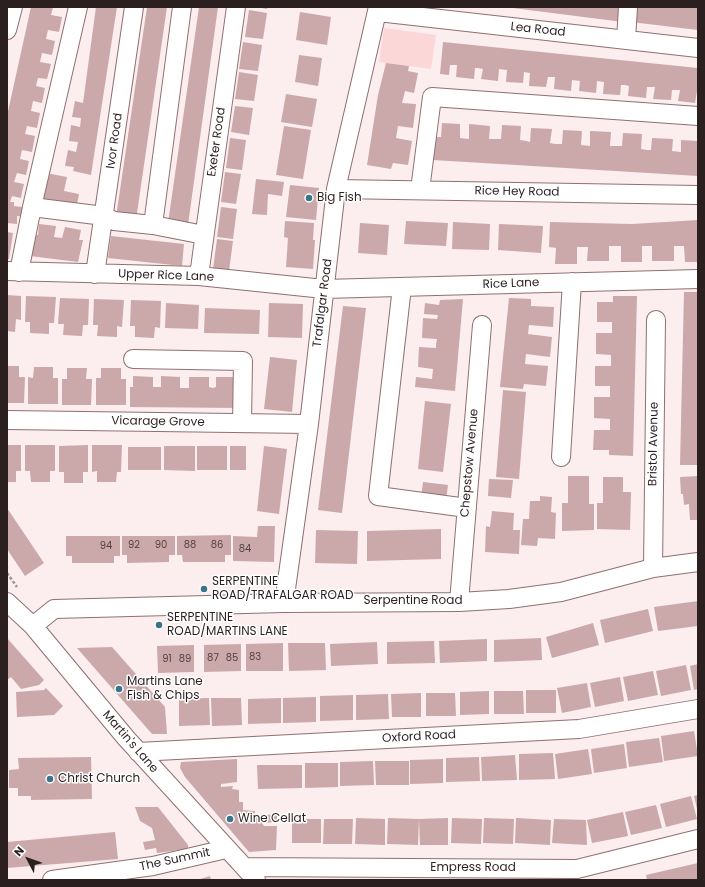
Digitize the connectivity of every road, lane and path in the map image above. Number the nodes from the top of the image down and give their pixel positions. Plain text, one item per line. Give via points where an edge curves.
1 (78, 7) edge
2 (134, 7) edge
3 (182, 7) edge
4 (236, 7) edge
5 (628, 7) edge
6 (378, 9) edge
7 (445, 13) edge
8 (626, 40) junction
9 (698, 48) edge
10 (698, 116) edge
11 (336, 189) junction
12 (420, 190) junction
13 (698, 195) edge
14 (32, 207) junction
15 (104, 216) junction
16 (153, 225) junction
17 (204, 235) junction
18 (13, 271) edge
19 (95, 274) junction
20 (198, 276) junction
21 (698, 279) edge
22 (572, 282) junction
23 (402, 287) junction
24 (324, 289) junction
25 (656, 320) dead end
26 (482, 325) dead end
27 (133, 359) dead end
28 (7, 420) edge
29 (242, 424) junction
30 (309, 424) junction
31 (561, 457) dead end
32 (467, 508) junction
33 (698, 562) edge
34 (653, 568) junction
35 (7, 602) edge
36 (284, 602) junction
37 (459, 602) junction
38 (33, 626) junction
39 (698, 708) edge
40 (138, 752) junction
41 (698, 839) edge
42 (226, 849) junction
43 (244, 867) junction
44 (578, 874) edge
45 (52, 880) edge
46 (256, 880) edge

1 - 14 street
2 - 15 street, Ivor Road
3 - 16 street
4 - 17 street, Exeter Road
5 - 8 street
6 - 7 street, Lea Road
6 - 11 street, Trafalgar Road
7 - 8 street, Lea Road
8 - 9 street, Lea Road
10 - 12 street via 432,97
11 - 12 street, Rice Hey Road
11 - 24 street, Trafalgar Road
12 - 13 street, Rice Hey Road
14 - 15 street
14 - 18 street
15 - 16 street via 114,221
15 - 19 street, Ivor Road
16 - 17 street
17 - 20 street, Exeter Road
18 - 19 street, Upper Rice Lane
19 - 20 street, Upper Rice Lane
20 - 24 street, Upper Rice Lane
21 - 22 street, Rice Lane
22 - 23 street, Rice Lane
22 - 31 street
23 - 24 street, Rice Lane
23 - 32 street via 378,496
24 - 30 street, Trafalgar Road
25 - 34 street, Bristol Avenue
26 - 32 street, Chepstow Avenue
27 - 29 street via 243,361
28 - 29 street, Vicarage Grove
29 - 30 street, Vicarage Grove
30 - 36 street, Trafalgar Road
32 - 37 street, Chepstow Avenue
33 - 34 street, Serpentine Road
34 - 37 street, Serpentine Road via 561,592
35 - 38 street, Martin's Lane
36 - 37 street, Serpentine Road
36 - 38 street, Serpentine Road via 54,609
38 - 40 street, Martin's Lane
39 - 40 street, Oxford Road via 579,729
40 - 42 street, Martin's Lane
41 - 44 street, Empress Road
42 - 43 street, Martin's Lane
42 - 45 street, The Summit via 153,866
43 - 44 street, Empress Road
43 - 46 street, Martin's Lane

